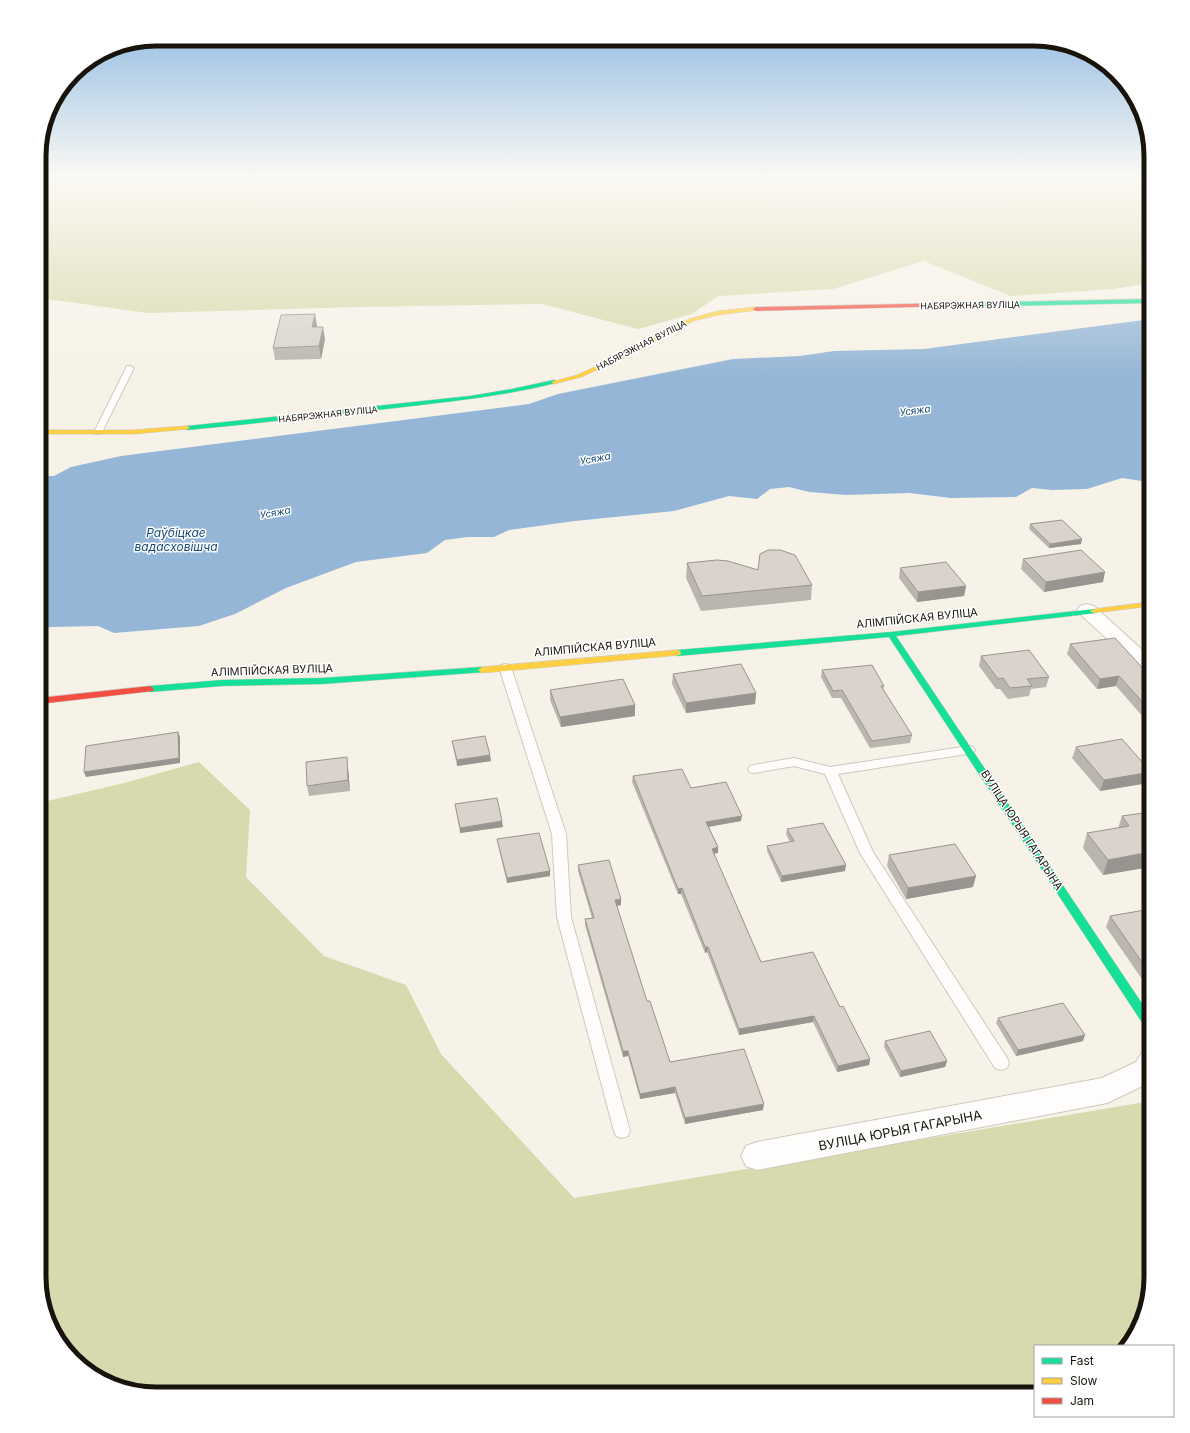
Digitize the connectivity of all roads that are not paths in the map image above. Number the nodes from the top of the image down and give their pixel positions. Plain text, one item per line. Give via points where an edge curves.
1 (1144, 301) edge
2 (130, 368) dead end
3 (46, 432) edge
4 (98, 432) junction
5 (1144, 605) edge
6 (1086, 610) junction
7 (891, 634) junction
8 (1144, 663) edge
9 (505, 667) junction
10 (46, 700) edge
11 (969, 750) junction
12 (754, 769) dead end
13 (830, 771) junction
14 (1144, 1016) edge
15 (1001, 1063) dead end
16 (1144, 1073) edge
17 (622, 1131) dead end
18 (758, 1156) dead end

1 - 4 street, НАБЯРЭЖНАЯ ВУЛІЦА via 755,309 718,313 691,320 579,376 528,389 456,400 244,423 133,432
2 - 4 lane
3 - 4 street, НАБЯРЭЖНАЯ ВУЛІЦА
5 - 6 street, АЛІМПІЙСКАЯ ВУЛІЦА
6 - 7 street, АЛІМПІЙСКАЯ ВУЛІЦА
6 - 8 street
7 - 9 street, АЛІМПІЙСКАЯ ВУЛІЦА
7 - 11 street, ВУЛІЦА ЮРЫЯ ГАГАРЫНА
9 - 10 street, АЛІМПІЙСКАЯ ВУЛІЦА via 322,681 222,683
9 - 17 lane via 559,834 564,917
11 - 13 lane
11 - 14 street, ВУЛІЦА ЮРЫЯ ГАГАРЫНА
12 - 13 lane via 794,762
13 - 15 lane via 867,853
16 - 18 street, ВУЛІЦА ЮРЫЯ ГАГАРЫНА via 1107,1090

